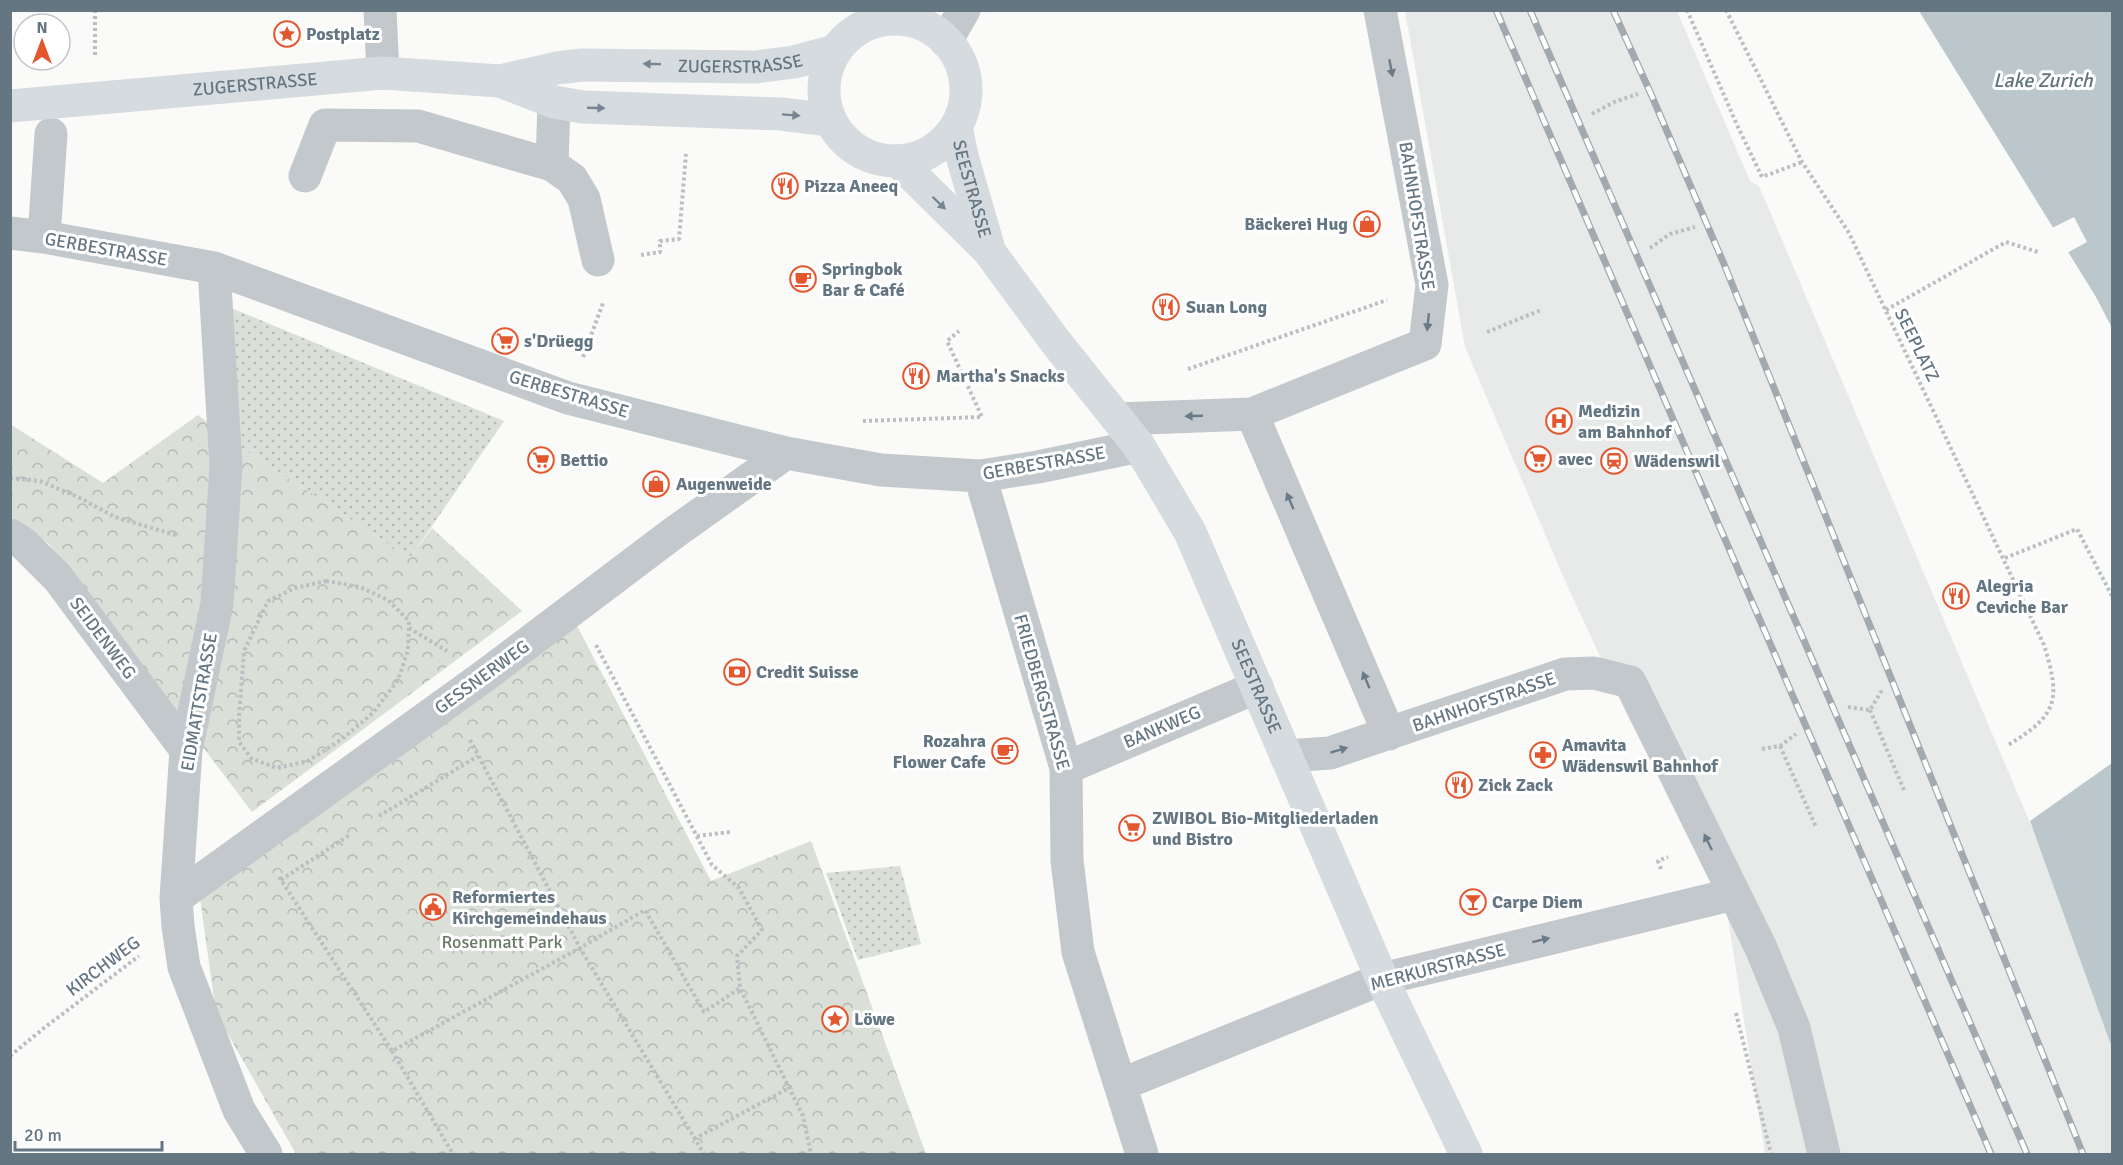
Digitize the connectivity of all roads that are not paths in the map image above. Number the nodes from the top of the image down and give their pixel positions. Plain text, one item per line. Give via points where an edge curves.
1 (380, 10) edge
2 (964, 10) edge
3 (1380, 10) edge
4 (928, 25) edge
5 (850, 30) edge
6 (383, 73) junction
7 (500, 81) junction
8 (554, 102) junction
9 (10, 106) edge
10 (830, 120) junction
11 (956, 127) junction
12 (51, 134) dead end
13 (898, 161) junction
14 (552, 165) junction
15 (305, 176) dead end
16 (10, 233) edge
17 (44, 237) junction
18 (989, 251) junction
19 (598, 260) dead end
20 (214, 268) junction
21 (1252, 414) junction
22 (1118, 419) junction
23 (1139, 446) junction
24 (786, 453) junction
25 (980, 476) junction
26 (10, 535) edge
27 (1257, 687) junction
28 (1389, 734) junction
29 (186, 750) junction
30 (1286, 756) junction
31 (1066, 768) junction
32 (1734, 894) junction
33 (177, 912) junction
34 (1382, 979) junction
35 (1120, 1085) junction
36 (266, 1155) edge
37 (1142, 1155) edge
38 (1466, 1155) edge
39 (1824, 1155) edge

1 - 6 street
2 - 4 street
3 -> 21 street, BAHNHOFSTRASSE via 1432,285 1425,344
4 - 5 main road via 889,19
4 - 11 main road via 957,56 964,73 966,92
5 -> 7 main road, ZUGERSTRASSE via 794,62 756,67 582,65
5 - 10 main road via 828,64 823,92
6 - 7 main road, ZUGERSTRASSE
6 - 9 main road, ZUGERSTRASSE
7 - 8 main road, ZUGERSTRASSE
8 -> 10 main road, ZUGERSTRASSE via 583,107 781,114
8 - 14 street
10 - 13 main road via 850,147 881,160
11 - 13 main road via 931,151
11 - 18 main road, SEESTRASSE
12 - 17 street
13 -> 18 main road, SEESTRASSE
14 - 15 street via 418,126 325,125
14 - 19 street via 572,179 584,199
16 - 17 street, GERBESTRASSE
17 - 20 street, GERBESTRASSE
18 - 22 main road, SEESTRASSE
20 - 24 street, GERBESTRASSE via 568,398
20 - 29 street, EIDMATTSTRASSE via 226,466 218,604
21 -> 22 street, BAHNHOFSTRASSE
28 -> 21 street, BAHNHOFSTRASSE
22 - 23 main road, SEESTRASSE
23 - 25 street, GERBESTRASSE
23 - 27 main road, SEESTRASSE via 1190,532
24 - 25 street, GERBESTRASSE via 881,470
24 - 33 street, GESSNERWEG via 257,840
25 - 31 street, FRIEDBERGSTRASSE
26 - 29 street, SEIDENWEG via 58,578
27 - 30 main road, SEESTRASSE
27 - 31 street, BANKWEG
30 -> 28 street via 1330,753
32 -> 28 street, BAHNHOFSTRASSE via 1630,682 1594,673 1565,674
29 - 33 street, EIDMATTSTRASSE
30 - 34 main road, SEESTRASSE
31 - 35 street, FRIEDBERGSTRASSE via 1067,860 1078,952
34 -> 32 street, MERKURSTRASSE
32 - 39 street, BAHNHOFSTRASSE via 1794,1028
33 - 36 street, EIDMATTSTRASSE via 184,967 238,1110
34 - 35 street, MERKURSTRASSE
34 - 38 main road, SEESTRASSE
35 - 37 street, FRIEDBERGSTRASSE

